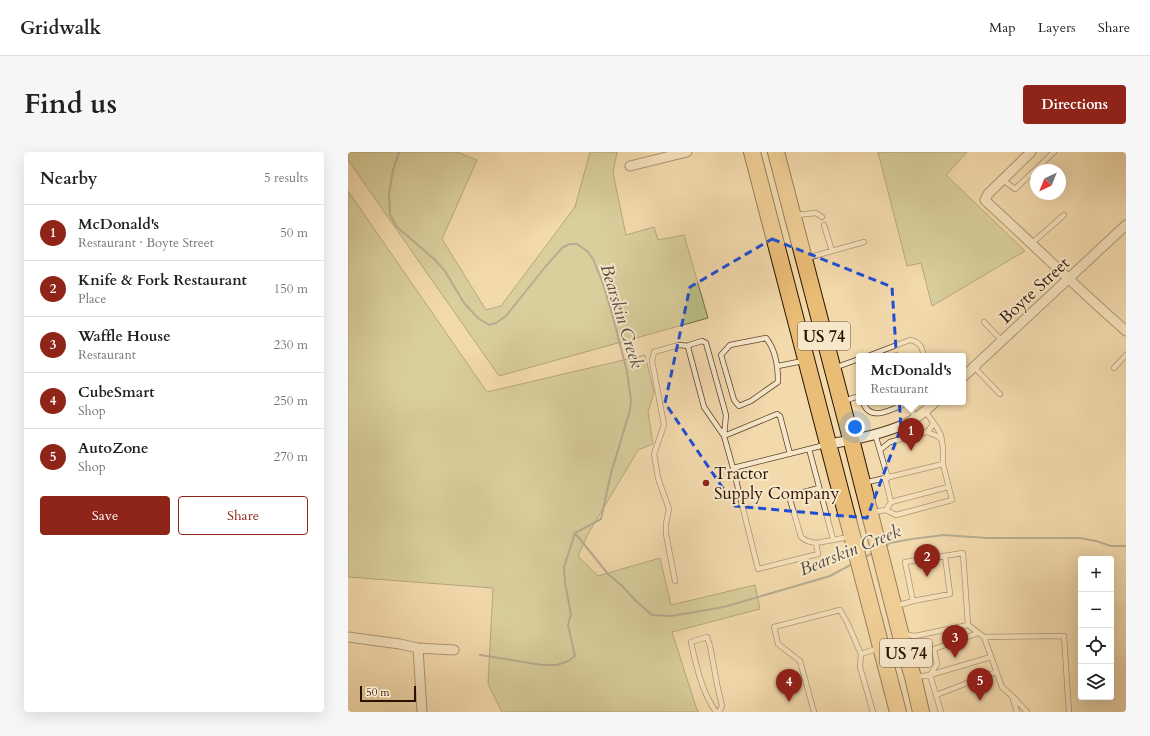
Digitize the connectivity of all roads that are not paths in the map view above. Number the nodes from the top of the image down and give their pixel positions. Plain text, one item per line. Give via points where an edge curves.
1 (687, 152) edge
2 (752, 152) edge
3 (776, 152) edge
4 (1031, 152) edge
5 (1054, 152) edge
6 (630, 166) dead end
7 (1003, 180) junction
8 (792, 215) junction
9 (1064, 215) dead end
10 (822, 218) dead end
11 (824, 225) dead end
12 (1126, 225) edge
13 (864, 242) dead end
14 (1031, 244) junction
15 (832, 251) junction
16 (804, 260) junction
17 (1069, 279) junction
18 (984, 322) dead end
19 (1126, 331) edge
20 (1002, 341) junction
21 (688, 346) junction
22 (876, 353) edge
23 (923, 353) edge
24 (1126, 356) edge
25 (807, 360) junction
26 (856, 360) edge
27 (778, 366) junction
28 (974, 367) junction
29 (1114, 368) dead end
30 (833, 369) junction
31 (966, 374) edge
32 (1000, 394) dead end
33 (856, 397) edge
34 (841, 402) junction
35 (864, 405) edge
36 (902, 405) edge
37 (910, 405) edge
38 (932, 405) edge
39 (925, 411) junction
40 (915, 418) junction
41 (934, 422) junction
42 (928, 432) junction
43 (875, 434) junction
44 (724, 436) junction
45 (851, 439) junction
46 (942, 440) junction
47 (829, 444) junction
48 (809, 449) junction
49 (880, 450) junction
50 (790, 454) junction
51 (943, 464) junction
52 (733, 468) junction
53 (886, 478) junction
54 (862, 483) junction
55 (948, 487) junction
56 (820, 488) junction
57 (891, 502) junction
58 (886, 510) junction
59 (871, 516) junction
60 (853, 537) junction
61 (833, 540) junction
62 (816, 543) junction
63 (945, 556) junction
64 (675, 581) dead end
65 (892, 600) junction
66 (912, 601) junction
67 (968, 625) junction
68 (978, 633) junction
69 (348, 637) edge
70 (984, 637) junction
71 (906, 638) junction
72 (881, 647) junction
73 (418, 648) junction
74 (454, 650) dead end
75 (861, 654) junction
76 (991, 657) junction
77 (996, 672) junction
78 (930, 675) junction
79 (913, 677) junction
80 (936, 695) junction
81 (1012, 696) junction
82 (422, 712) edge
83 (716, 712) edge
84 (719, 712) edge
85 (814, 712) edge
86 (873, 712) edge
87 (898, 712) edge
88 (921, 712) edge
89 (941, 712) edge
90 (1017, 712) edge
91 (1027, 712) edge
92 (1069, 712) edge

1 - 6 street
2 - 25 highway, US 74
3 - 8 highway, US 74
4 - 7 street
5 - 7 lane via 1015,189
7 - 14 street via 985,200
8 - 10 lane via 816,213
8 - 16 highway, US 74
9 - 14 lane
11 - 15 lane
12 - 17 street, Boyte Street
13 - 15 lane
14 - 17 street
15 - 16 lane
16 - 30 highway, US 74
17 - 19 street
17 - 20 street, Boyte Street
18 - 20 lane
20 - 28 street, Boyte Street
21 - 44 lane via 704,407
21 - 44 lane via 702,341 706,343 726,416
21 - 64 lane via 679,344 654,352 652,361 664,425 654,454 658,478 669,509 666,534
22 - 23 lane via 910,340 920,344
24 - 29 lane
25 - 27 lane
25 - 47 highway, US 74
26 - 30 lane
27 - 27 lane via 766,338 730,345 721,355 734,400 739,406 751,401 778,382
28 - 31 street, Boyte Street
28 - 32 lane
30 - 34 highway, US 74
33 - 34 lane
34 - 45 highway, US 74
35 - 36 lane via 872,414
37 - 40 lane
38 - 39 street
39 - 40 street
39 - 41 lane
40 - 43 street
41 - 42 lane
41 - 46 lane
42 - 46 lane
42 - 49 lane via 890,442
43 - 45 street
43 - 49 lane
44 - 50 lane via 778,414
44 - 52 lane
45 - 47 street
45 - 54 highway, US 74
46 - 51 lane
47 - 48 lane
47 - 60 highway, US 74
48 - 50 lane
48 - 56 lane
49 - 53 lane
50 - 52 lane
51 - 53 lane
51 - 55 lane
52 - 62 lane via 758,569 818,554
53 - 54 lane
53 - 57 lane
54 - 59 highway, US 74
55 - 57 lane
55 - 58 lane via 952,500 896,515
56 - 61 lane
56 - 62 lane via 789,496 801,537
57 - 58 lane
58 - 59 lane
59 - 65 highway, US 74
60 - 61 lane
60 - 72 highway, US 74
61 - 62 lane
63 - 66 lane via 950,594
63 - 66 lane via 904,562
63 - 67 lane via 963,553
65 - 66 lane
65 - 71 highway, US 74
67 - 68 lane
67 - 71 lane
68 - 70 lane
68 - 78 lane via 934,649 937,664
69 - 73 street
70 - 76 lane
70 - 92 lane via 1064,636
71 - 79 highway, US 74
72 - 75 lane
72 - 87 highway, US 74
73 - 74 street
73 - 82 street
75 - 85 lane via 840,610 774,627 778,644 800,661
75 - 86 lane via 860,667
76 - 77 lane
76 - 78 lane
77 - 80 lane
77 - 81 lane via 1002,687
78 - 79 lane
78 - 80 lane
79 - 88 highway, US 74
80 - 89 lane
81 - 90 lane
81 - 91 lane
83 - 84 lane via 699,674 690,642 707,637 722,706

